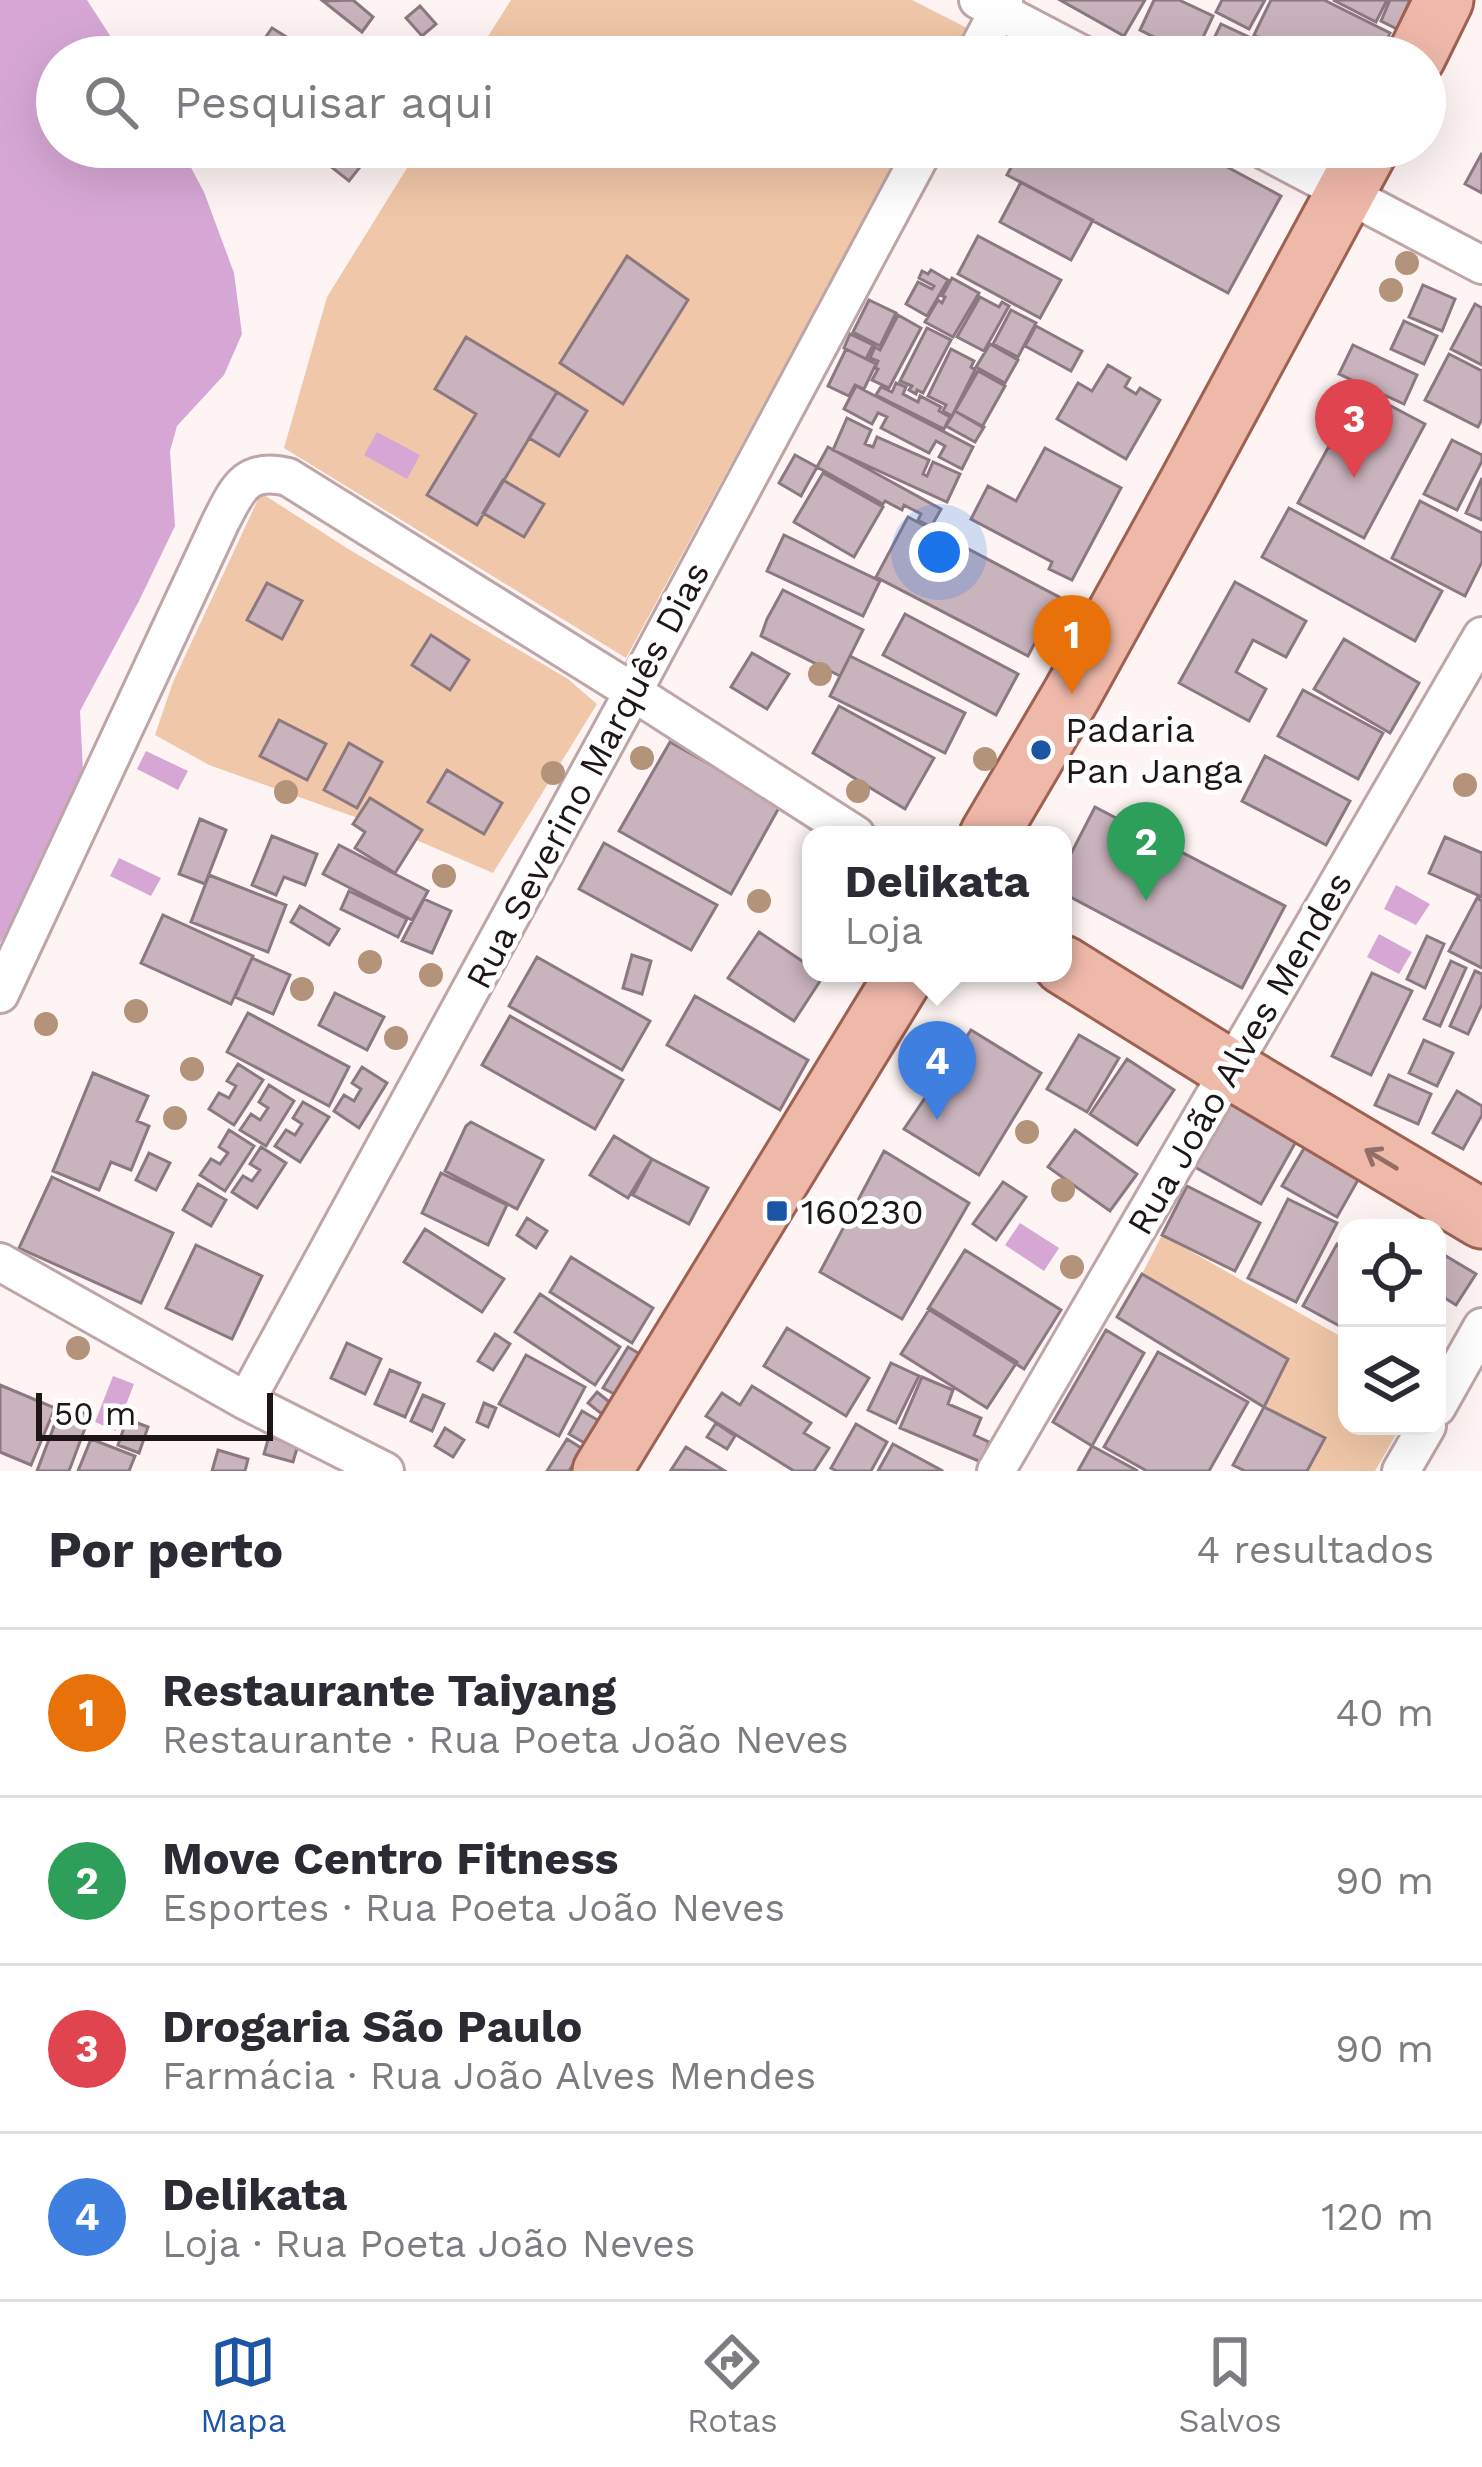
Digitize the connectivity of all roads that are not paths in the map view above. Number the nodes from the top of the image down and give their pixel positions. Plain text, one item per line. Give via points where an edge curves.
1 (1444, 0) edge
2 (994, 3) edge
3 (982, 36) edge
4 (1051, 36) edge
5 (1426, 36) edge
6 (914, 168) edge
7 (1358, 170) edge
8 (1482, 266) edge
9 (1482, 636) edge
10 (633, 692) junction
11 (842, 826) edge
12 (993, 826) edge
13 (1072, 971) edge
14 (901, 982) edge
15 (0, 994) edge
16 (1230, 1069) junction
17 (1482, 1219) edge
18 (0, 1262) edge
19 (1482, 1327) edge
20 (1446, 1391) edge
21 (246, 1401) junction
22 (1421, 1435) edge
23 (385, 1471) edge
24 (602, 1471) edge
25 (996, 1471) edge
26 (1401, 1471) edge

1 - 5 main road
2 - 3 street
2 - 4 street
6 - 10 street, Rua Severino Marquês Dias
7 - 8 street
7 - 12 main road
9 - 16 street, Rua João Alves Mendes
10 - 11 street
10 - 15 street via 288,477 251,477 221,521
10 - 21 street, Rua Severino Marquês Dias
13 - 16 main road
14 - 24 main road
17 -> 16 main road
16 - 25 street, Rua João Alves Mendes
18 - 21 street
19 - 20 street
21 - 23 street
22 - 26 street

